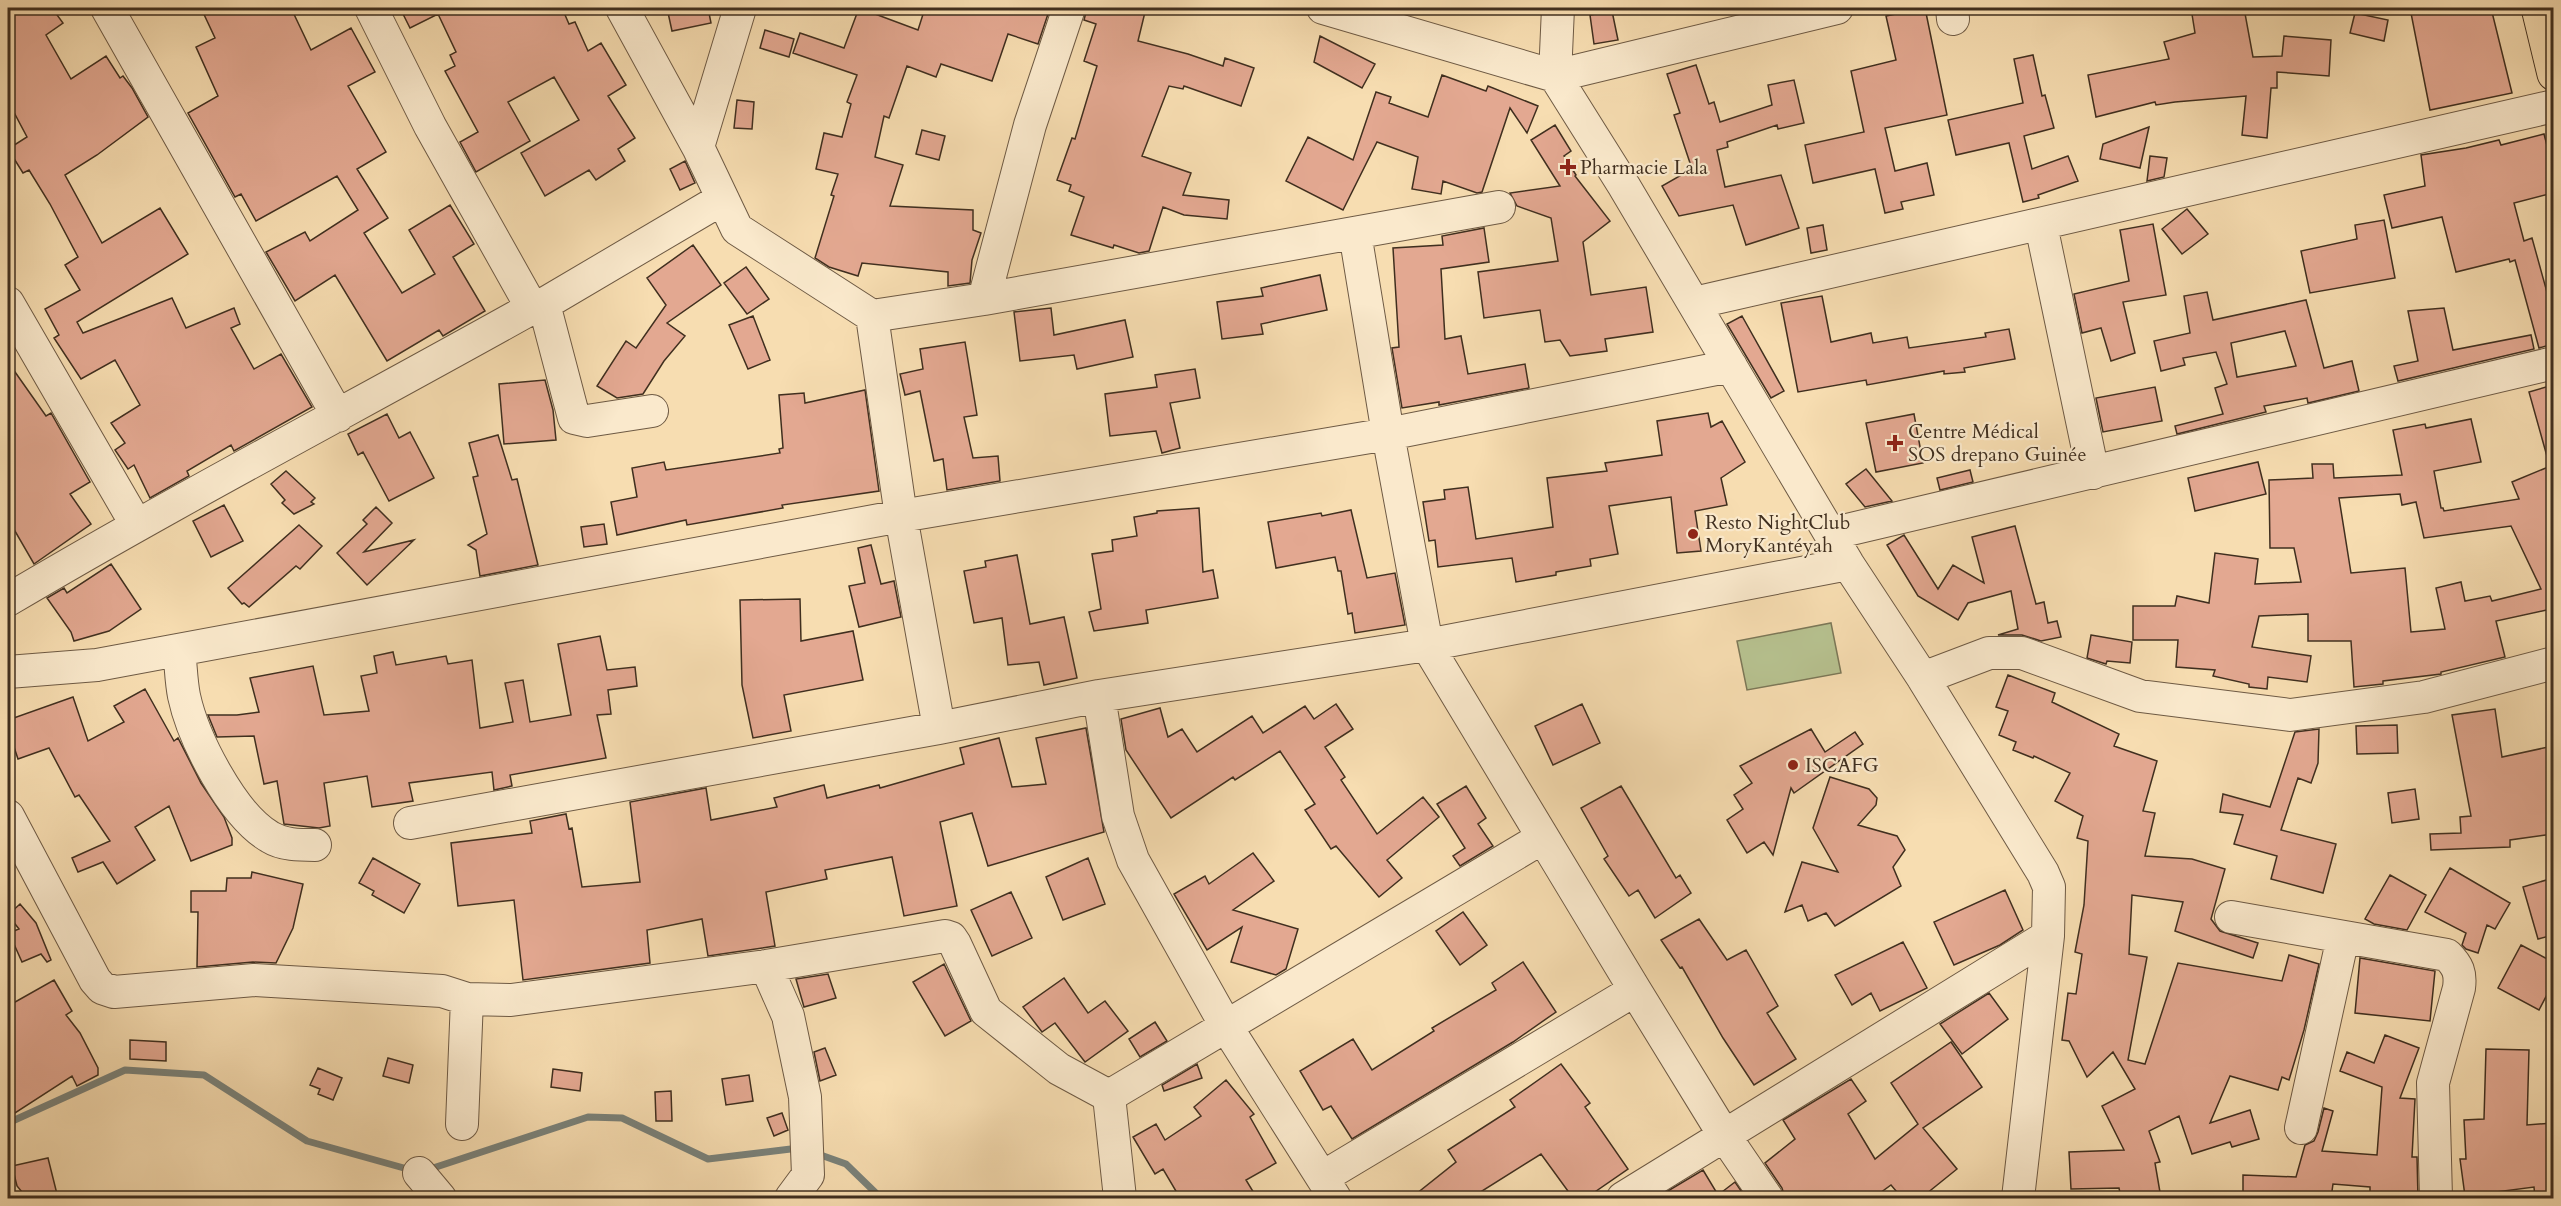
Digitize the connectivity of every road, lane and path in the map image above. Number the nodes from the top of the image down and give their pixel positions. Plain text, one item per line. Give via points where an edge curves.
1 (107, 8) edge
2 (371, 8) edge
3 (622, 8) edge
4 (740, 8) edge
5 (1069, 8) edge
6 (1323, 8) edge
7 (1558, 8) edge
8 (1837, 8) edge
9 (2538, 8) edge
10 (2553, 74) edge
11 (1555, 76) junction
12 (2553, 106) edge
13 (698, 147) junction
14 (722, 199) junction
15 (1498, 207) dead end
16 (2041, 225) junction
17 (1355, 232) junction
18 (984, 299) junction
19 (8, 303) edge
20 (1694, 303) junction
21 (538, 306) junction
22 (872, 316) junction
23 (2553, 363) edge
24 (1731, 366) junction
25 (652, 411) dead end
26 (338, 416) junction
27 (1388, 434) junction
28 (2094, 473) junction
29 (901, 516) junction
30 (136, 524) junction
31 (1830, 534) junction
32 (1848, 564) junction
33 (8, 600) edge
34 (1427, 645) junction
35 (179, 650) junction
36 (2553, 663) edge
37 (8, 672) edge
38 (1923, 678) junction
39 (1099, 696) junction
40 (939, 728) junction
41 (8, 816) edge
42 (410, 823) dead end
43 (1542, 838) junction
44 (315, 845) dead end
45 (2230, 917) dead end
46 (2048, 936) junction
47 (2343, 937) junction
48 (766, 966) junction
49 (1635, 990) junction
50 (467, 999) junction
51 (1226, 1026) junction
52 (1109, 1096) junction
53 (462, 1124) dead end
54 (2301, 1128) dead end
55 (1724, 1136) junction
56 (419, 1173) dead end
57 (1329, 1188) edge
58 (440, 1198) edge
59 (792, 1198) edge
60 (1120, 1198) edge
61 (1623, 1198) edge
62 (1767, 1198) edge
63 (2018, 1198) edge
64 (2436, 1198) edge

1 - 26 street
2 - 21 street via 430,126
3 - 13 street
4 - 13 street
5 - 18 street via 1030,126
6 - 11 street
7 - 11 street
8 - 11 street
9 - 10 main road
11 - 20 street
12 - 16 street
13 - 14 street
14 - 21 street
14 - 22 street via 737,229
15 - 17 street
16 - 20 street
16 - 28 street
17 - 18 street
17 - 27 street
18 - 22 street
19 - 30 street
20 - 24 street
21 - 25 street via 574,418 587,421
21 - 26 street
22 - 29 street
23 - 28 street
24 - 27 street
24 - 31 street
26 - 30 street
27 - 29 street
27 - 34 street
28 - 31 street
29 - 35 street
29 - 40 street
30 - 33 street
31 - 32 street
32 - 34 street
32 - 38 street
34 - 39 street
34 - 43 street
35 - 37 street via 97,665
35 - 44 street via 185,697 197,736 246,817 270,837 289,844
36 - 38 street via 2424,697 2290,715 2140,696 2022,653 1989,653
38 - 46 street via 2043,873 2049,887
39 - 40 street
39 - 51 street via 1118,816 1133,860
40 - 42 street
41 - 50 street via 102,988 114,992 254,980 442,991
43 - 49 street
43 - 51 street
45 - 47 street
46 - 55 street
46 - 63 street
47 - 54 street
47 - 64 street via 2447,956 2457,964 2459,988 2433,1083
48 - 50 street via 511,1000
48 - 52 street via 933,936 951,938 986,1011 1059,1069
48 - 59 street via 788,1016 805,1097 808,1175
49 - 55 street
49 - 57 street
50 - 53 street
51 - 52 street
51 - 57 street
52 - 60 street
55 - 61 street
55 - 62 street
56 - 58 street

